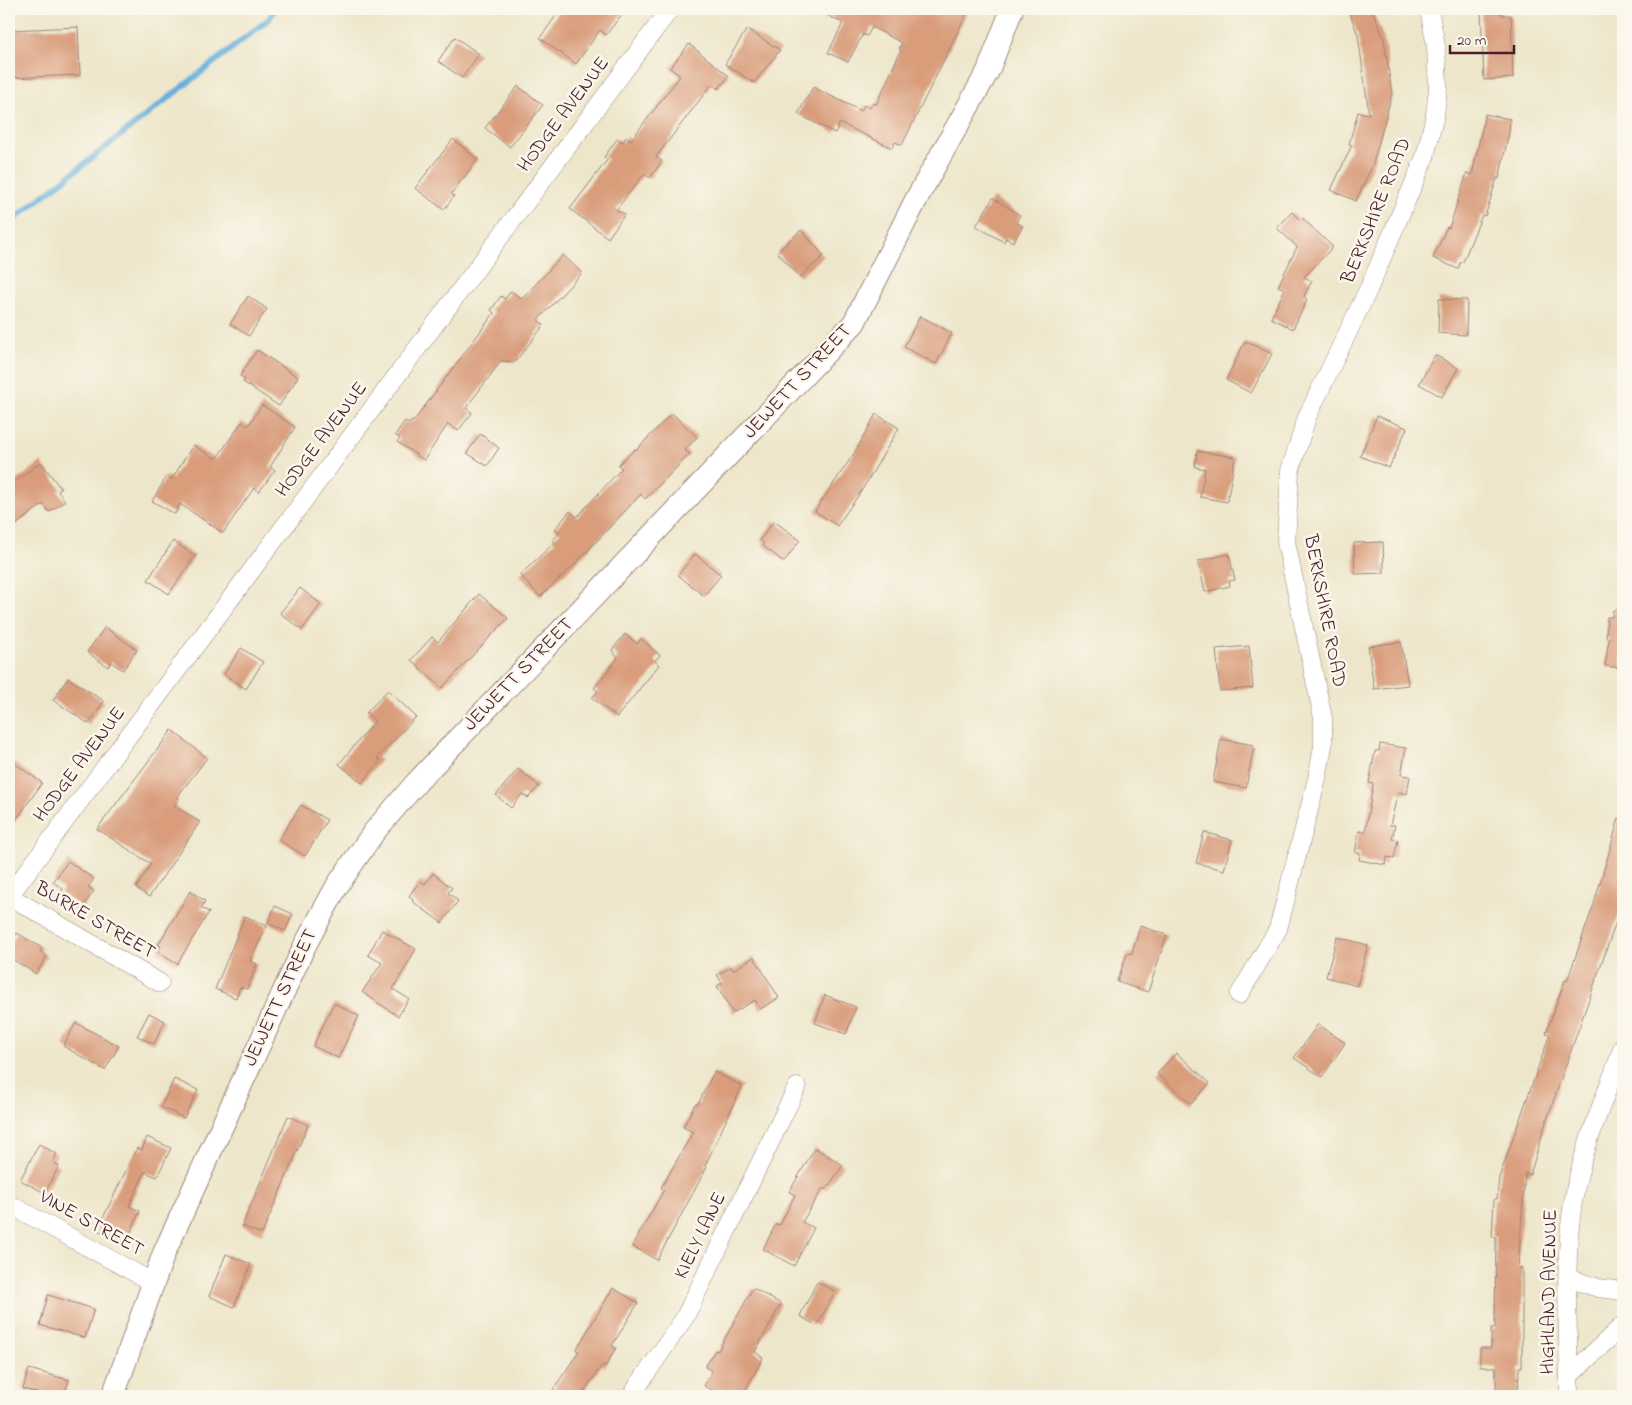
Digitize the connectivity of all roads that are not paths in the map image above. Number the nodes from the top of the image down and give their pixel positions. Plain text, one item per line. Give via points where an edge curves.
1 (670, 9) edge
2 (1012, 9) edge
3 (1429, 9) edge
4 (9, 896) edge
5 (160, 983) dead end
6 (1239, 995) dead end
7 (1623, 1047) edge
8 (797, 1087) dead end
9 (9, 1204) edge
10 (1568, 1278) junction
11 (152, 1282) junction
12 (1623, 1291) edge
13 (1623, 1325) edge
14 (1569, 1376) junction
15 (113, 1396) edge
16 (631, 1396) edge
17 (1569, 1396) edge

1 - 4 street, HODGE AVENUE
2 - 11 street, JEWETT STREET via 988,71 918,196 854,323 417,782 374,832 337,886 305,945
3 - 6 street, BERKSHIRE ROAD via 1436,46 1438,88 1425,157 1369,288 1307,417 1290,471 1286,542 1324,718 1323,746 1278,929
4 - 5 street, BURKE STREET
7 - 10 street, HIGHLAND AVENUE via 1573,1200 1568,1235
8 - 16 street, KIELY LANE via 685,1317
9 - 11 street, VINE STREET
10 - 12 street via 1598,1288
10 - 14 street, HIGHLAND AVENUE
11 - 15 street, JEWETT STREET
13 - 14 street
14 - 17 street, HIGHLAND AVENUE

